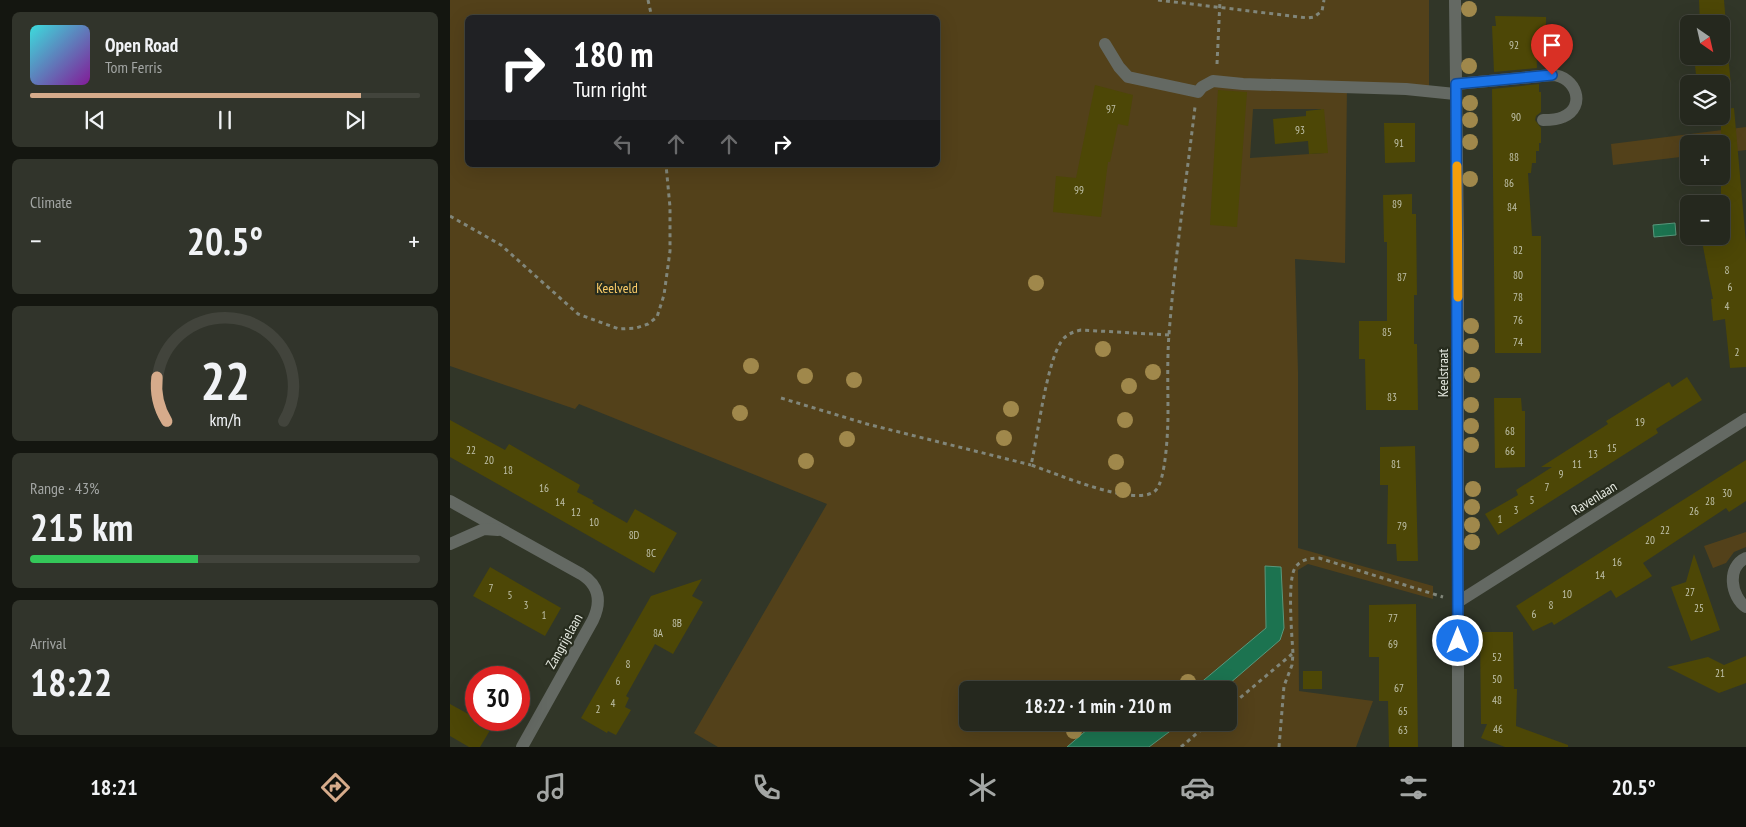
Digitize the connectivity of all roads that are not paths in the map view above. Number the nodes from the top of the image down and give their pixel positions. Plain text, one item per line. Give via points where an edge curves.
1 (1455, 0) edge
2 (1105, 44) dead end
3 (1456, 89) junction
4 (1543, 120) dead end
5 (1746, 419) edge
6 (450, 501) edge
7 (505, 532) junction
8 (450, 544) edge
9 (1746, 558) edge
10 (1458, 602) junction
11 (1746, 607) edge
12 (522, 747) edge
13 (1458, 747) edge

1 - 3 street, Keelstraat
2 - 3 street via 1128,77 1198,92 1207,83 1216,82
3 - 4 street via 1552,75 1565,78 1571,82 1576,95 1573,108 1562,118
3 - 10 street, Keelstraat
5 - 10 street, Ravenlaan
6 - 7 street, Zangrijelaan
7 - 8 street, Zangrijelaan via 484,529
7 - 12 street, Zangrijelaan via 590,580 599,599 593,620
9 - 11 street via 1738,563 1732,575 1732,582
10 - 13 street, Keelstraat

